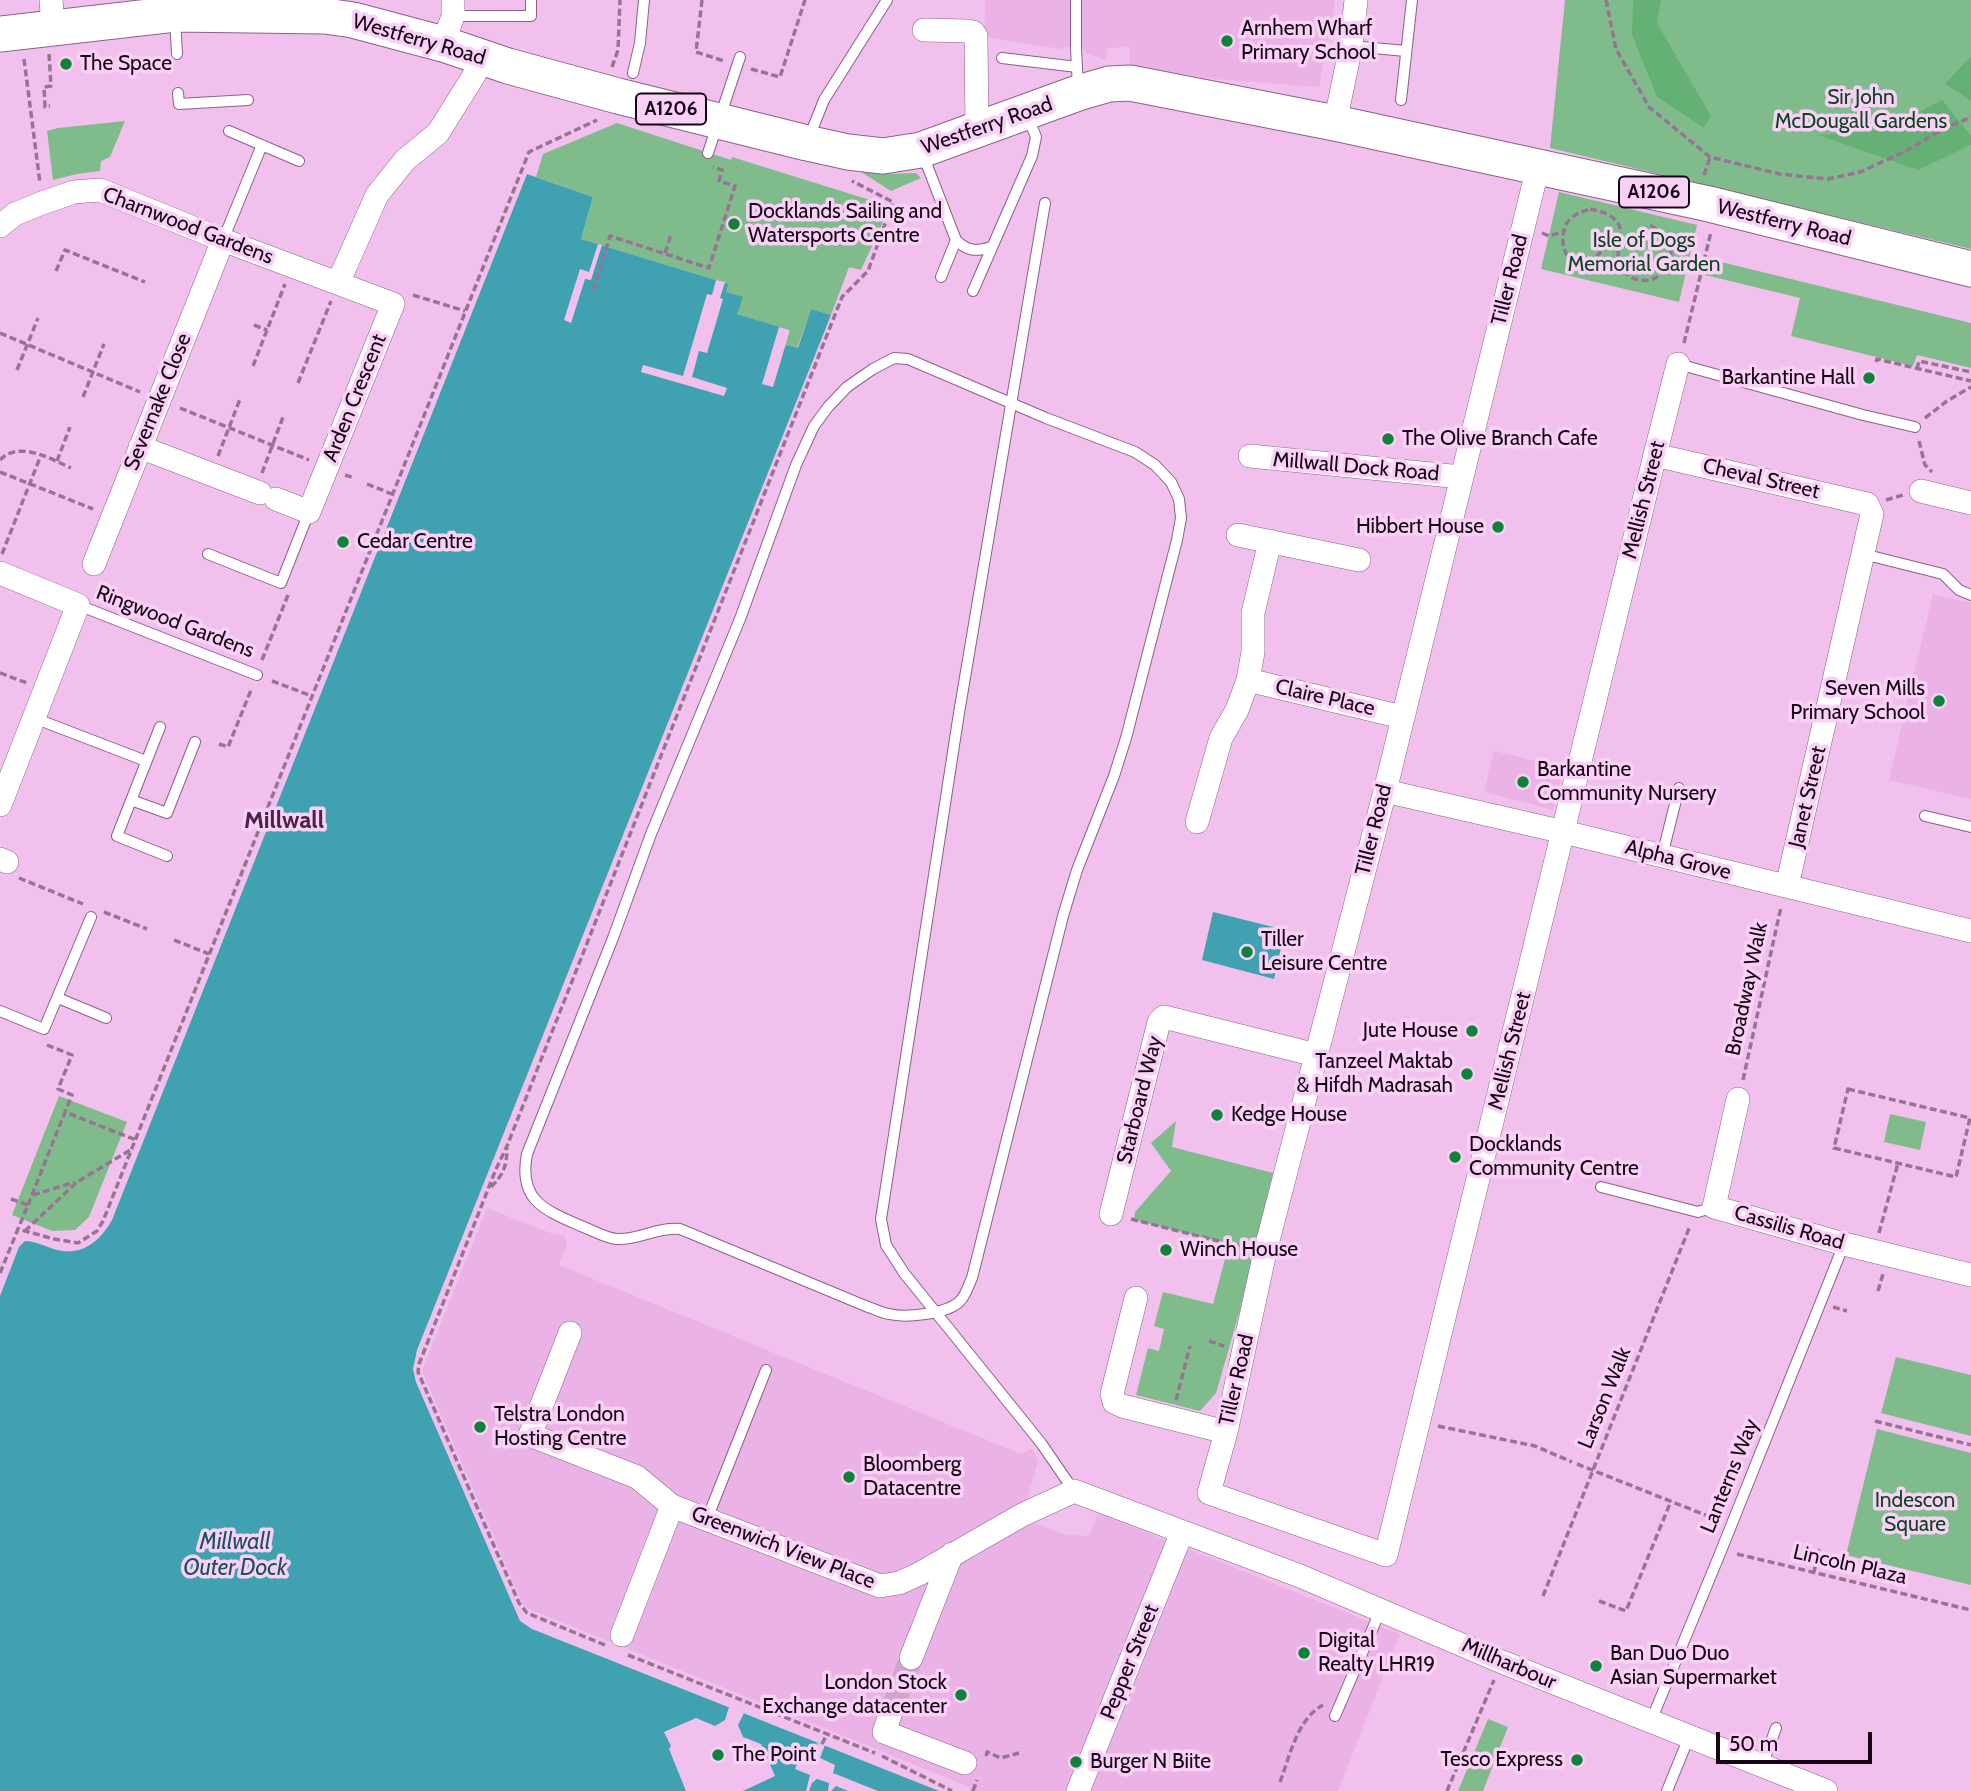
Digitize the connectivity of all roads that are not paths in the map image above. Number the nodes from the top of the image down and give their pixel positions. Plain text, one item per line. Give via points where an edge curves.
1 (531, 0) edge
2 (644, 0) edge
3 (887, 0) edge
4 (1076, 0) edge
5 (1356, 0) edge
6 (1412, 0) edge
7 (216, 7) edge
8 (175, 14) junction
9 (450, 20) edge
10 (34, 24) edge
11 (924, 30) dead end
12 (1351, 46) junction
13 (1406, 51) junction
14 (177, 54) dead end
15 (483, 57) junction
16 (1002, 58) dead end
17 (735, 60) road end
18 (1078, 80) junction
19 (618, 87) junction
20 (178, 93) dead end
21 (248, 100) dead end
22 (1401, 100) dead end
23 (1026, 112) junction
24 (719, 120) junction
25 (1335, 123) junction
26 (229, 131) dead end
27 (977, 131) junction
28 (807, 143) junction
29 (262, 145) junction
30 (920, 150) junction
31 (708, 153) dead end
32 (299, 161) dead end
33 (1538, 167) junction
34 (1045, 203) dead end
35 (0, 226) edge
36 (223, 240) junction
37 (956, 240) junction
38 (991, 247) junction
39 (1971, 269) edge
40 (941, 277) dead end
41 (338, 283) junction
42 (973, 291) dead end
43 (1678, 364) joint
44 (1011, 403) junction
45 (1915, 427) road end
46 (140, 447) junction
47 (1655, 455) junction
48 (1250, 457) dead end
49 (1461, 477) junction
50 (1928, 482) road end
51 (1971, 503) edge
52 (1867, 504) joint
53 (309, 512) junction
54 (1238, 535) dead end
55 (1270, 541) junction
56 (208, 554) dead end
57 (1863, 554) junction
58 (1359, 560) dead end
59 (94, 564) dead end
60 (0, 573) edge
61 (1971, 595) edge
62 (78, 605) junction
63 (257, 675) road end
64 (1248, 680) junction
65 (1402, 717) junction
66 (34, 718) junction
67 (160, 727) dead end
68 (195, 742) dead end
69 (146, 761) junction
70 (1679, 788) dead end
71 (1385, 792) junction
72 (131, 800) junction
73 (0, 804) edge
74 (1925, 816) dead end
75 (1197, 822) dead end
76 (1971, 827) edge
77 (1564, 832) junction
78 (167, 856) dead end
79 (1662, 856) junction
80 (1787, 886) junction
81 (91, 917) dead end
82 (1971, 931) edge
83 (58, 998) junction
84 (0, 1011) edge
85 (106, 1018) dead end
86 (1316, 1055) junction
87 (1738, 1099) road end
88 (1601, 1187) dead end
89 (1706, 1210) junction
90 (1111, 1214) road end
91 (1844, 1244) junction
92 (1971, 1275) edge
93 (1136, 1298) dead end
94 (935, 1312) junction
95 (570, 1333) dead end
96 (766, 1370) dead end
97 (1226, 1432) junction
98 (1074, 1491) junction
99 (1209, 1493) joint
100 (672, 1506) junction
101 (707, 1519) junction
102 (1182, 1532) junction
103 (952, 1554) junction
104 (1381, 1609) junction
105 (622, 1647) road end
106 (911, 1658) tunnel mouth
107 (891, 1712) tunnel mouth
108 (1335, 1717) dead end
109 (1650, 1722) junction
110 (1776, 1728) dead end
111 (1689, 1737) junction
112 (965, 1763) dead end
113 (1762, 1766) junction
114 (1078, 1791) edge
115 (1667, 1791) edge
116 (1826, 1791) edge

1 - 9 lane via 531,16
2 - 19 lane via 640,43
3 - 28 lane via 824,100
4 - 18 lane
5 - 12 street
6 - 13 lane
7 - 8 main road, Westferry Road / A1206
7 - 9 main road, Westferry Road / A1206 via 344,18
8 - 10 main road, Westferry Road / A1206
8 - 14 lane
9 - 15 main road, Westferry Road / A1206
11 - 27 street via 968,31 976,36
12 - 13 lane
12 - 25 street
13 - 22 lane
15 - 19 main road, Westferry Road / A1206
15 - 41 street via 438,133 405,160 377,195
16 - 18 lane
17 - 24 lane
18 - 23 main road, Westferry Road / A1206
18 - 25 main road, Westferry Road / A1206 via 1130,83 1253,112
19 - 24 main road, Westferry Road / A1206
20 - 21 lane via 179,104
23 - 27 main road, Westferry Road / A1206
23 - 38 lane via 1036,137 1032,156
24 - 28 main road, Westferry Road / A1206
24 - 31 lane
25 - 33 main road, Westferry Road / A1206
26 - 29 lane
27 - 30 main road, Westferry Road / A1206
28 - 30 main road, Westferry Road / A1206 via 865,155
29 - 32 lane
29 - 36 lane
30 - 37 lane
33 - 39 main road, Westferry Road / A1206
33 - 49 street, Tiller Road
34 - 44 lane
35 - 36 street, Charnwood Gardens via 42,203 74,192 100,190
36 - 41 street, Charnwood Gardens
36 - 46 street, Severnake Close
37 - 38 lane via 978,251
37 - 40 lane
38 - 42 lane
41 - 53 street, Arden Crescent via 393,304
43 - 45 lane
43 - 47 street, Mellish Street
44 - 94 lane via 881,1219 886,1245
44 - 94 lane via 1135,452 1155,465 1171,482 1181,518 1126,738 1063,916 972,1278 959,1303
44 - 94 lane via 908,359 894,358 848,387 814,426 651,834 523,1172 536,1202 559,1217 613,1239 680,1229 890,1315
46 - 53 street
46 - 59 street, Severnake Close
47 - 52 street, Cheval Street
47 - 77 street, Mellish Street
48 - 49 street, Millwall Dock Road
49 - 65 street, Tiller Road
50 - 51 street
52 - 57 street, Janet Street via 1872,514
53 - 56 lane via 281,583
54 - 55 street
55 - 58 street
55 - 64 street, Claire Place via 1252,613
57 - 61 lane via 1943,574
57 - 80 street, Janet Street
60 - 62 street
62 - 63 lane, Ringwood Gardens
62 - 66 street
64 - 65 street, Claire Place
64 - 75 street, Claire Place via 1221,738
65 - 71 street, Tiller Road
66 - 69 lane
66 - 73 street
67 - 69 lane
68 - 72 lane via 167,813
69 - 72 lane
70 - 79 lane
71 - 77 street, Alpha Grove
71 - 86 street, Tiller Road
72 - 78 lane via 117,836
74 - 76 lane
77 - 79 street, Alpha Grove
77 - 99 street, Mellish Street via 1387,1555
79 - 80 street, Alpha Grove
80 - 82 street, Alpha Grove
81 - 83 lane
83 - 84 lane via 44,1029
83 - 85 lane
86 - 90 street, Starboard Way via 1164,1017 1159,1022
86 - 97 street, Tiller Road via 1265,1252
87 - 89 street, Cassilis Road
88 - 89 lane
89 - 91 street, Cassilis Road
91 - 92 street, Cassilis Road
91 - 109 lane, Lanterns Way
93 - 97 street via 1112,1394 1114,1402
94 - 98 lane
95 - 100 street, Greenwich View Place via 530,1435 637,1477
96 - 101 lane
97 - 99 street, Tiller Road
98 - 102 street, Millharbour
98 - 103 street, Greenwich View Place
100 - 101 street, Greenwich View Place
100 - 105 street
101 - 103 street, Greenwich View Place via 880,1586 899,1583
102 - 104 street, Millharbour
102 - 114 street, Pepper Street
103 - 106 street
104 - 108 lane
104 - 109 street, Millharbour
107 - 112 street via 884,1732
109 - 111 street, Millharbour
110 - 113 lane
111 - 113 street, Millharbour
111 - 115 lane
113 - 116 street, Millharbour

